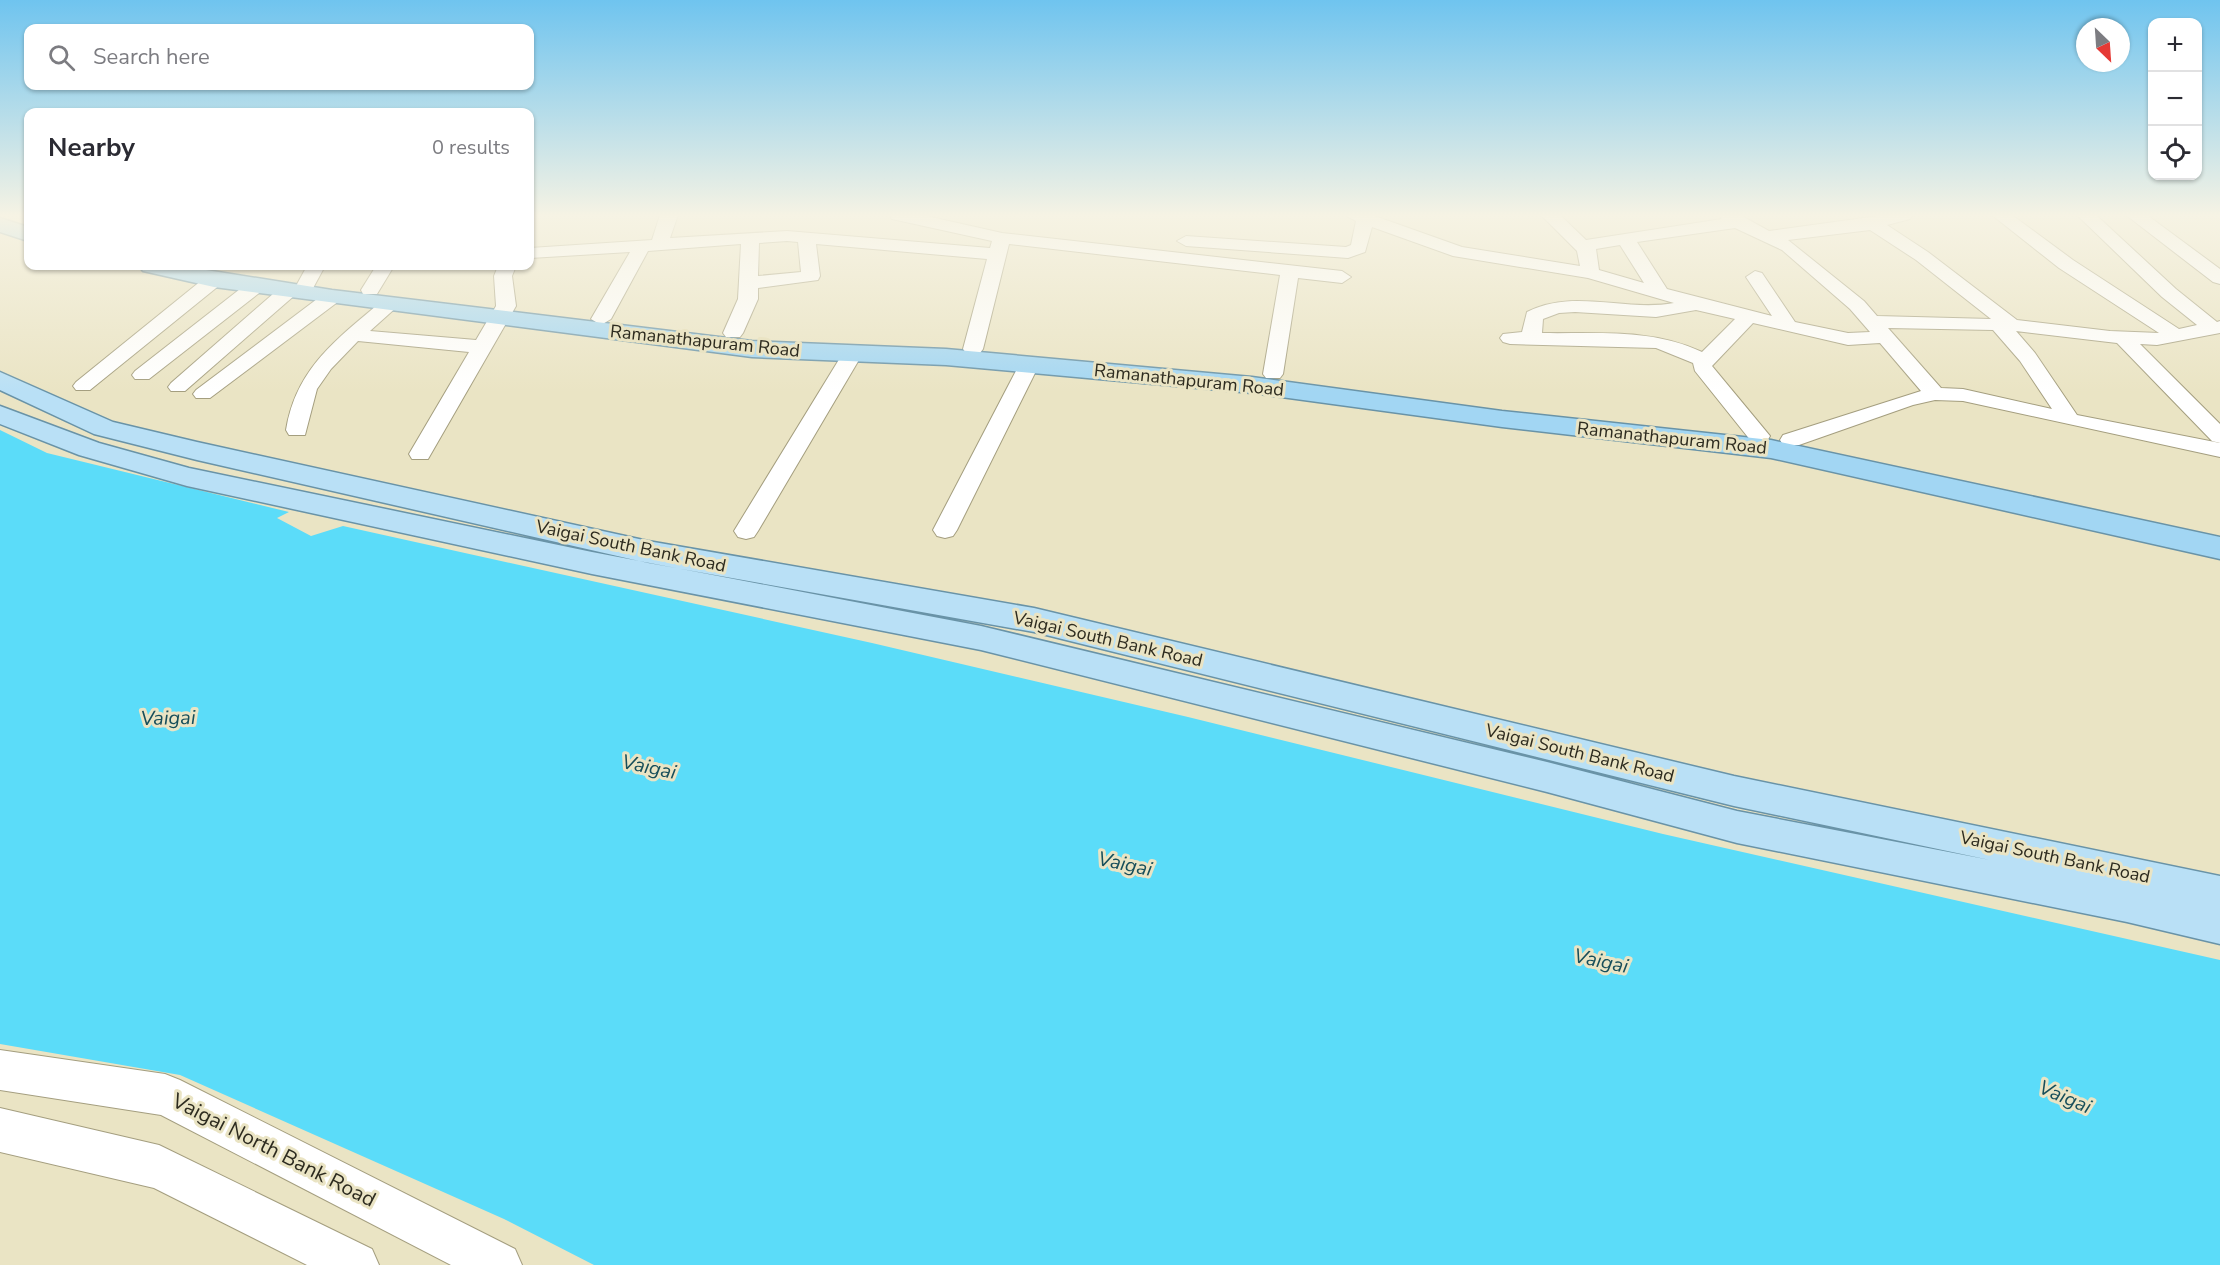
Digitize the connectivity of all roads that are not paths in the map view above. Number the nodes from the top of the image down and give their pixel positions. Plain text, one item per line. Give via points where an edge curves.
1 (187, 274) edge
2 (250, 274) edge
3 (383, 274) edge
4 (504, 274) edge
5 (631, 274) edge
6 (750, 274) edge
7 (810, 274) edge
8 (993, 274) edge
9 (1289, 274) edge
10 (1316, 274) edge
11 (1593, 274) edge
12 (1649, 274) edge
13 (1821, 274) edge
14 (1944, 274) edge
15 (2081, 274) edge
16 (2149, 274) edge
17 (1342, 277) dead end
18 (1755, 277) dead end
19 (214, 280) junction
20 (303, 281) edge
21 (750, 283) junction
22 (256, 286) junction
23 (1660, 294) junction
24 (332, 297) junction
25 (379, 298) junction
26 (1696, 304) junction
27 (502, 312) junction
28 (1748, 317) junction
29 (601, 319) junction
30 (2005, 325) junction
31 (1789, 327) junction
32 (2216, 327) edge
33 (1879, 330) junction
34 (733, 333) junction
35 (354, 335) junction
36 (2177, 336) junction
37 (1510, 338) dead end
38 (2123, 338) junction
39 (1531, 339) junction
40 (482, 347) junction
41 (973, 349) junction
42 (853, 353) junction
43 (1704, 361) junction
44 (1029, 365) junction
45 (1273, 374) junction
46 (142, 375) dead end
47 (0, 380) edge
48 (83, 386) dead end
49 (178, 387) dead end
50 (203, 394) dead end
51 (1935, 394) junction
52 (0, 414) edge
53 (2070, 420) junction
54 (297, 430) dead end
55 (1759, 436) junction
56 (2220, 436) edge
57 (1791, 440) junction
58 (2220, 450) edge
59 (420, 454) dead end
60 (945, 530) dead end
61 (746, 531) dead end
62 (2220, 531) edge
63 (2220, 548) edge
64 (2220, 893) edge
65 (2220, 926) edge
66 (0, 1070) edge
67 (0, 1130) edge
68 (356, 1265) edge
69 (499, 1265) edge

1 - 19 highway, Ramanathapuram Road
2 - 20 highway, Ramanathapuram Road
3 - 25 street
4 - 27 street
5 - 29 street
6 - 21 street
7 - 21 street
8 - 41 street
9 - 45 street
10 - 17 street
11 - 23 street
12 - 23 street
13 - 33 street
14 - 30 street
15 - 36 street
16 - 32 street
18 - 31 street
19 - 22 highway, Ramanathapuram Road
19 - 48 street
20 - 22 highway, Ramanathapuram Road
20 - 24 highway, Ramanathapuram Road
20 - 25 highway, Ramanathapuram Road
20 - 49 street
21 - 34 street via 748,299
22 - 46 street
23 - 26 street
24 - 25 highway, Ramanathapuram Road
24 - 50 street
25 - 27 highway, Ramanathapuram Road
25 - 35 street
26 - 28 street
26 - 39 street via 1654,311 1566,307 1546,310 1534,316
27 - 29 highway, Ramanathapuram Road
27 - 40 street
27 - 42 highway, Ramanathapuram Road via 752,349
28 - 31 street
28 - 43 street
29 - 34 highway, Ramanathapuram Road
30 - 33 street
30 - 38 street
30 - 53 street
31 - 33 street via 1848,339
32 - 36 street
33 - 51 street
34 - 41 highway, Ramanathapuram Road via 857,345
35 - 40 street
35 - 54 street via 307,390
36 - 38 street
37 - 39 street
38 - 56 street
39 - 43 street via 1656,342
40 - 59 street
41 - 45 highway, Ramanathapuram Road via 1079,352
42 - 44 highway, Ramanathapuram Road
42 - 61 street
43 - 55 street via 1704,373
44 - 60 street
44 - 63 highway, Ramanathapuram Road via 1252,385 1502,419 1771,449
45 - 55 highway, Ramanathapuram Road
47 - 64 main road, Vaigai South Bank Road via 104,428 197,451 648,552 1034,620 1734,791
51 - 53 street via 1963,395
51 - 57 street
52 - 65 main road, Vaigai South Bank Road via 89,449 187,477 592,563 981,638 1737,827
53 - 58 street
55 - 57 highway, Ramanathapuram Road
57 - 62 highway, Ramanathapuram Road
66 - 69 street, Vaigai North Bank Road via 165,1095
67 - 68 street via 159,1167

